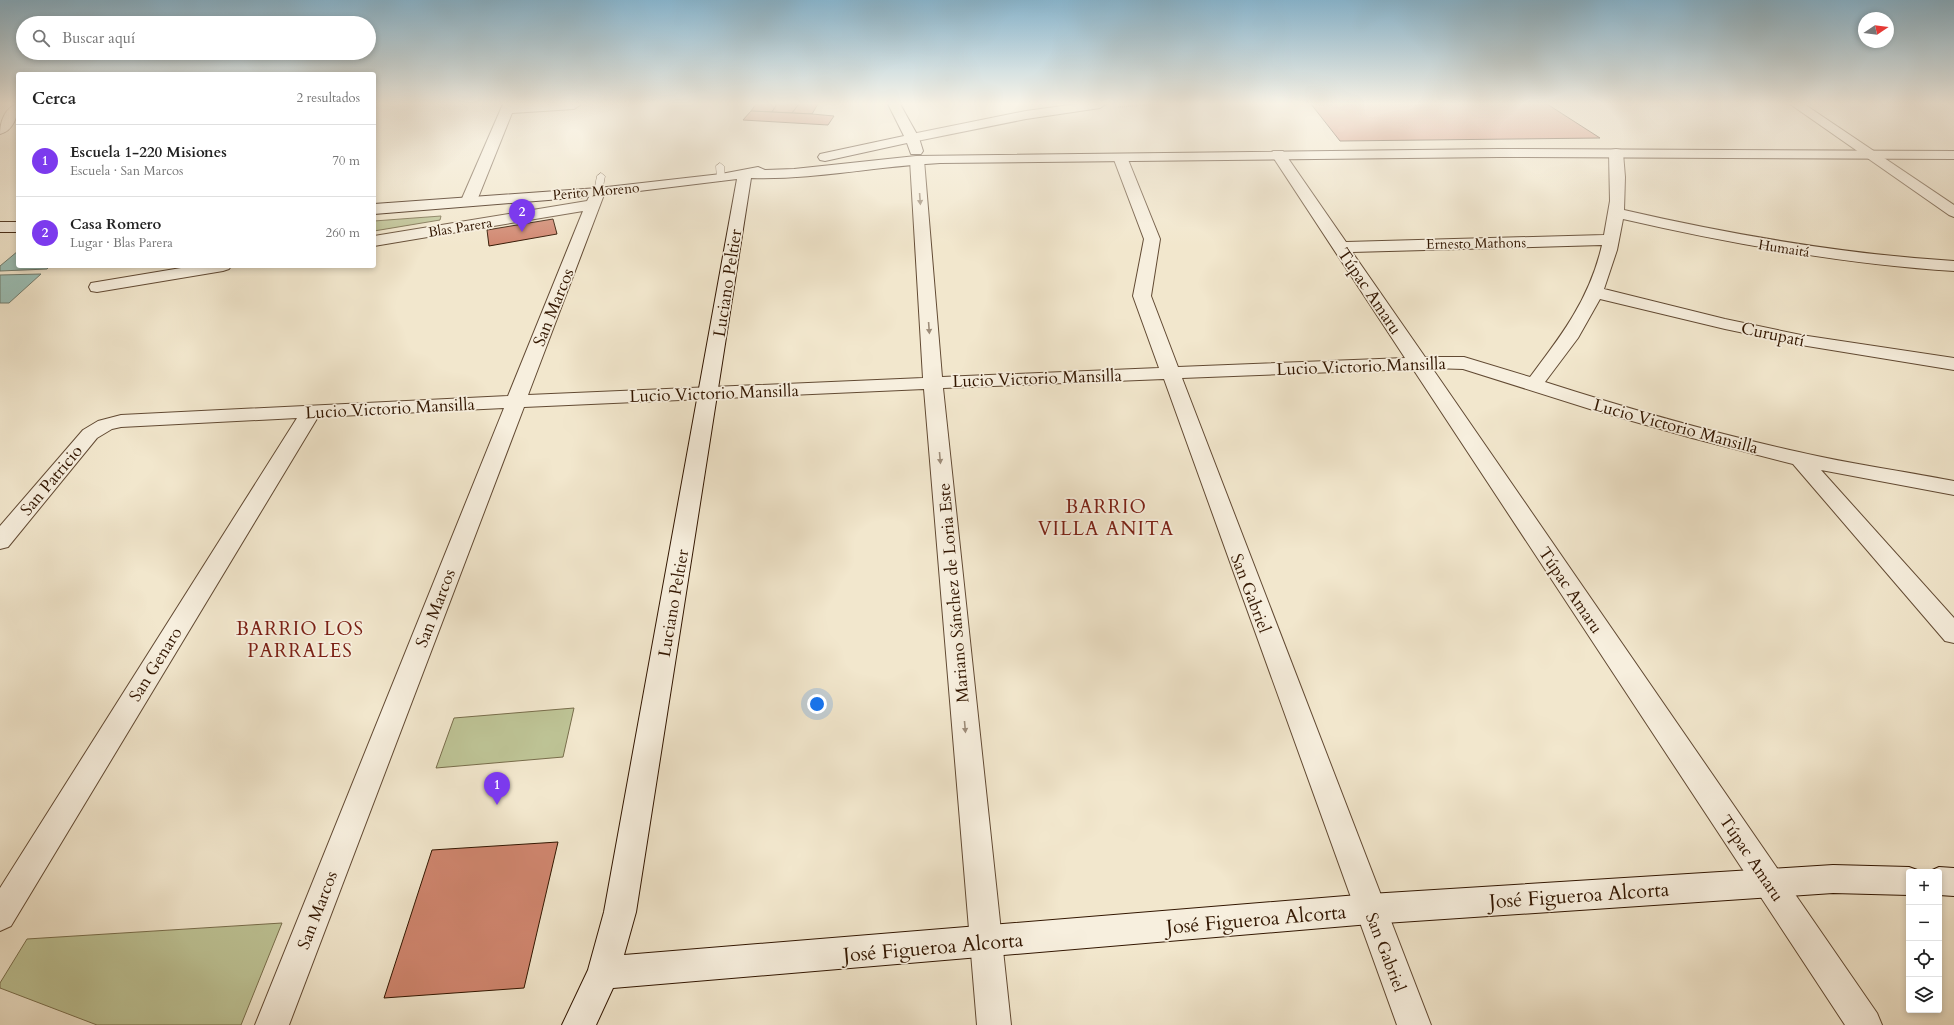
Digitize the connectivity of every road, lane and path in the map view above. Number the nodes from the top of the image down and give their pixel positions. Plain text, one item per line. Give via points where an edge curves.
1 (489, 152) edge
2 (895, 152) edge
3 (899, 152) edge
4 (914, 152) edge
5 (987, 152) edge
6 (1867, 152) edge
7 (1616, 153) junction
8 (1278, 154) junction
9 (1870, 154) junction
10 (1954, 155) edge
11 (1120, 157) junction
12 (745, 174) junction
13 (597, 191) junction
14 (468, 203) junction
15 (376, 209) edge
16 (1954, 212) edge
17 (1617, 213) junction
18 (16, 227) edge
19 (0, 228) edge
20 (1611, 240) junction
21 (376, 241) edge
22 (1341, 247) junction
23 (1954, 266) edge
24 (211, 268) edge
25 (97, 287) dead end
26 (1594, 292) junction
27 (1419, 363) junction
28 (1954, 364) edge
29 (1170, 374) junction
30 (933, 383) junction
31 (1534, 384) junction
32 (709, 394) junction
33 (516, 402) junction
34 (311, 412) junction
35 (105, 425) joint
36 (1800, 459) junction
37 (1954, 488) edge
38 (0, 541) edge
39 (1954, 634) edge
40 (1906, 881) edge
41 (1942, 881) edge
42 (1769, 882) junction
43 (1954, 882) edge
44 (1370, 909) junction
45 (0, 916) edge
46 (986, 943) junction
47 (603, 973) junction
48 (272, 1025) edge
49 (579, 1025) edge
50 (994, 1025) edge
51 (1414, 1025) edge
52 (1865, 1025) edge

1 - 14 street
2 - 12 street, Perito Moreno
3 - 12 street, Perito Moreno via 783,174
4 -> 30 street, Mariano Sánchez de Loria Este
5 - 11 street, Perito Moreno
6 - 9 street
7 - 8 street, Perito Moreno
7 - 9 street, Perito Moreno
7 - 17 street via 1619,188
8 - 11 street, Perito Moreno
8 - 22 street, Túpac Amaru
9 - 10 street, Perito Moreno
9 - 16 street
11 - 29 street, San Gabriel via 1152,239 1142,296
12 - 13 street, Perito Moreno via 720,172
12 - 32 street, Luciano Peltier
13 - 14 street, Perito Moreno
13 - 21 street, Blas Parera
13 - 33 street, San Marcos
14 - 15 street, Perito Moreno
17 - 20 street
17 - 23 street, Humaitá via 1715,236 1791,250 1855,259
18 - 19 street
20 - 22 street, Ernesto Mathons
20 - 26 street
22 - 27 street, Túpac Amaru
24 - 25 street
26 - 28 street, Curupatí via 1801,340
26 - 31 street via 1569,338
27 - 29 street, Lucio Victorio Mansilla
27 - 31 street, Lucio Victorio Mansilla via 1464,364
27 - 42 street, Túpac Amaru
29 - 30 street, Lucio Victorio Mansilla
29 - 44 street, San Gabriel
30 - 32 street, Lucio Victorio Mansilla
30 -> 46 street, Mariano Sánchez de Loria Este
31 - 36 street, Lucio Victorio Mansilla via 1641,418
32 - 33 street, Lucio Victorio Mansilla
32 - 47 street, Luciano Peltier via 634,839 617,925
33 - 34 street, Lucio Victorio Mansilla
33 - 48 street, San Marcos
34 - 35 street, Lucio Victorio Mansilla via 121,421
34 - 45 street, San Genaro
35 - 38 street, San Patricio via 90,434
36 - 37 street, Lucio Victorio Mansilla
36 - 39 street
40 - 42 street, José Figueroa Alcorta via 1833,879
41 - 43 street
42 - 44 street, José Figueroa Alcorta
42 - 52 street, Túpac Amaru
44 - 46 street, José Figueroa Alcorta
44 - 51 street, San Gabriel
46 - 47 street, José Figueroa Alcorta
46 - 50 street, Mariano Sánchez de Loria Este
47 - 49 street, Luciano Peltier

